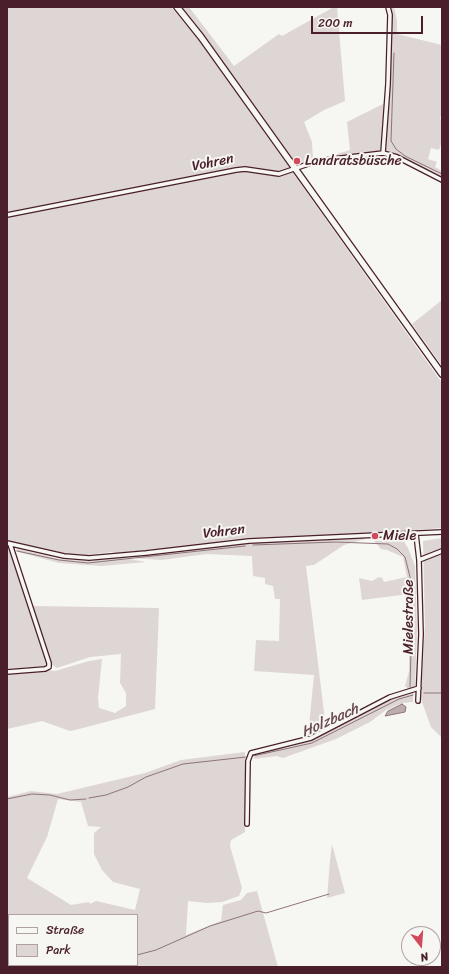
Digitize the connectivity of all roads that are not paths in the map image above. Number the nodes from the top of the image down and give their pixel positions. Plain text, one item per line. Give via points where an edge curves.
1 (177, 7) edge
2 (388, 7) edge
3 (383, 153) junction
4 (295, 168) junction
5 (442, 180) edge
6 (7, 215) edge
7 (442, 374) edge
8 (442, 532) edge
9 (416, 534) junction
10 (9, 544) edge
11 (442, 551) edge
12 (419, 560) junction
13 (7, 672) edge
14 (419, 688) junction
15 (418, 701) dead end
16 (247, 824) dead end

1 - 4 main road
2 - 3 street via 388,84
3 - 4 street, Vohren via 315,161
3 - 5 street, Vohren via 397,157
4 - 6 street, Vohren via 279,174 236,170
4 - 7 main road
8 - 9 street, Vohren
9 - 10 street, Vohren via 249,541 89,558 64,556
9 - 12 street, Mielestraße
10 - 13 street, Vohren via 49,667
11 - 12 street
12 - 14 street, Mielestraße
14 - 15 street, Mielestraße
14 - 16 street via 390,697 311,738 251,753 248,761

